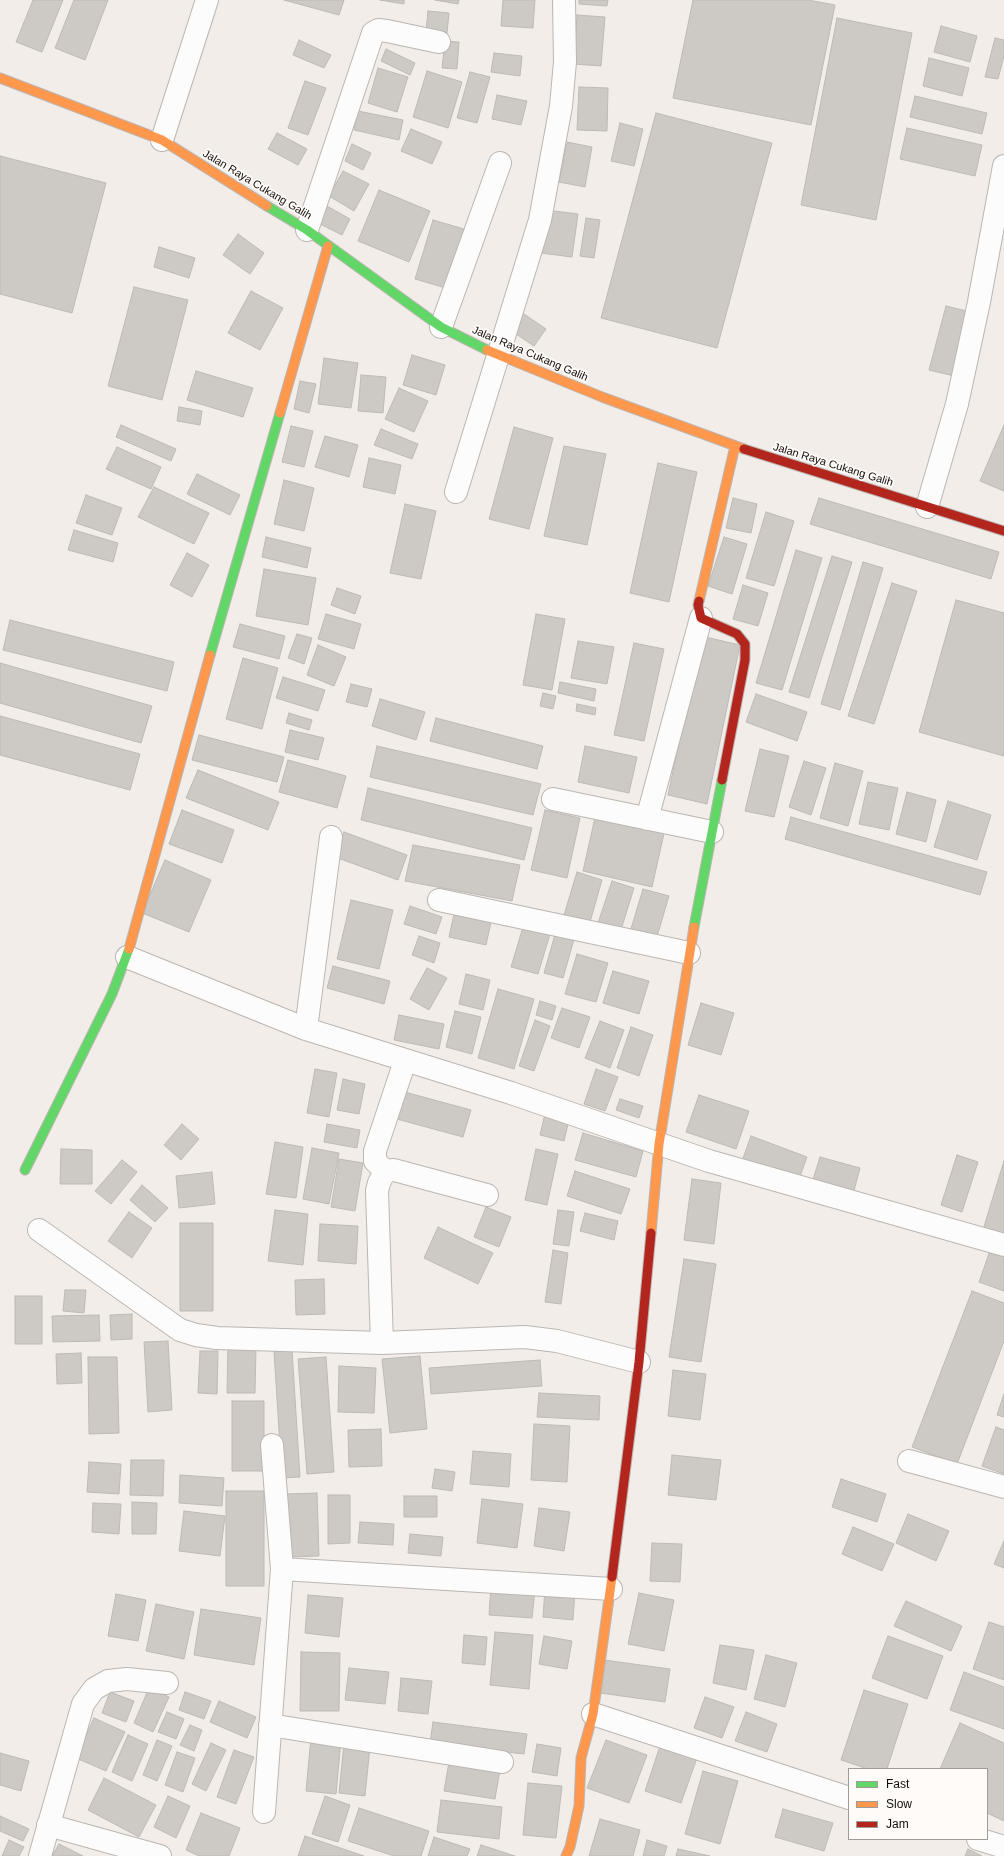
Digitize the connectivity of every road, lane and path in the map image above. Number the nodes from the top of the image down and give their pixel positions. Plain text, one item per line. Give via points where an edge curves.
1 (207, 0) edge
2 (564, 0) edge
3 (439, 42) dead end
4 (0, 78) edge
5 (162, 140) junction
6 (500, 163) dead end
7 (1004, 166) edge
8 (308, 230) junction
9 (328, 246) junction
10 (441, 327) junction
11 (497, 355) junction
12 (734, 446) junction
13 (456, 492) dead end
14 (927, 507) junction
15 (1004, 531) edge
16 (701, 618) junction
17 (552, 799) dead end
18 (647, 819) junction
19 (712, 832) junction
20 (331, 837) dead end
21 (439, 900) dead end
22 (689, 953) junction
23 (127, 957) junction
24 (306, 1029) junction
25 (405, 1061) junction
26 (659, 1144) junction
27 (25, 1170) dead end
28 (385, 1171) junction
29 (487, 1195) dead end
30 (39, 1230) dead end
31 (1004, 1245) edge
32 (382, 1343) junction
33 (639, 1362) junction
34 (272, 1445) dead end
35 (909, 1461) dead end
36 (1004, 1487) edge
37 (282, 1569) junction
38 (611, 1589) junction
39 (167, 1683) dead end
40 (593, 1714) junction
41 (270, 1725) junction
42 (502, 1762) dead end
43 (848, 1798) edge
44 (264, 1812) dead end
45 (48, 1825) junction
46 (981, 1840) edge
47 (1004, 1847) edge
48 (40, 1856) edge
49 (160, 1856) edge
50 (566, 1856) edge

1 - 5 street
2 - 11 street via 565,62 561,106 552,157 538,227
3 - 8 street via 387,31 378,30 373,33
4 - 5 street, Jalan Raya Cukang Galih
5 - 8 street, Jalan Raya Cukang Galih via 229,184
6 - 10 street
7 - 14 street via 957,404
8 - 9 street, Jalan Raya Cukang Galih
9 - 10 street, Jalan Raya Cukang Galih
9 - 23 street via 210,656
10 - 11 street, Jalan Raya Cukang Galih
11 - 12 street, Jalan Raya Cukang Galih
11 - 13 street
12 - 14 street, Jalan Raya Cukang Galih
12 - 16 street via 700,590 698,605
14 - 15 street, Jalan Raya Cukang Galih
16 - 18 street
16 - 19 street via 737,634 745,644 745,660
17 - 18 street
18 - 19 street
19 - 22 street
20 - 24 street
21 - 22 street
22 - 26 street
23 - 24 street
23 - 27 street via 112,994
24 - 25 street
25 - 26 street via 510,1093
25 - 28 street via 375,1151 375,1161
26 - 31 street via 709,1161
26 - 33 street
28 - 29 street via 394,1170
28 - 32 street via 377,1191
30 - 32 street via 180,1330 217,1338
32 - 33 street via 525,1337 557,1341
33 - 38 street
34 - 37 street
35 - 36 street
37 - 38 street
37 - 41 street
38 - 40 street
39 - 45 street via 127,1679 108,1681 94,1689 82,1704
40 - 43 street
40 - 50 street via 581,1758 579,1806
41 - 42 street
41 - 44 street
45 - 48 street
45 - 49 street
46 - 47 street

